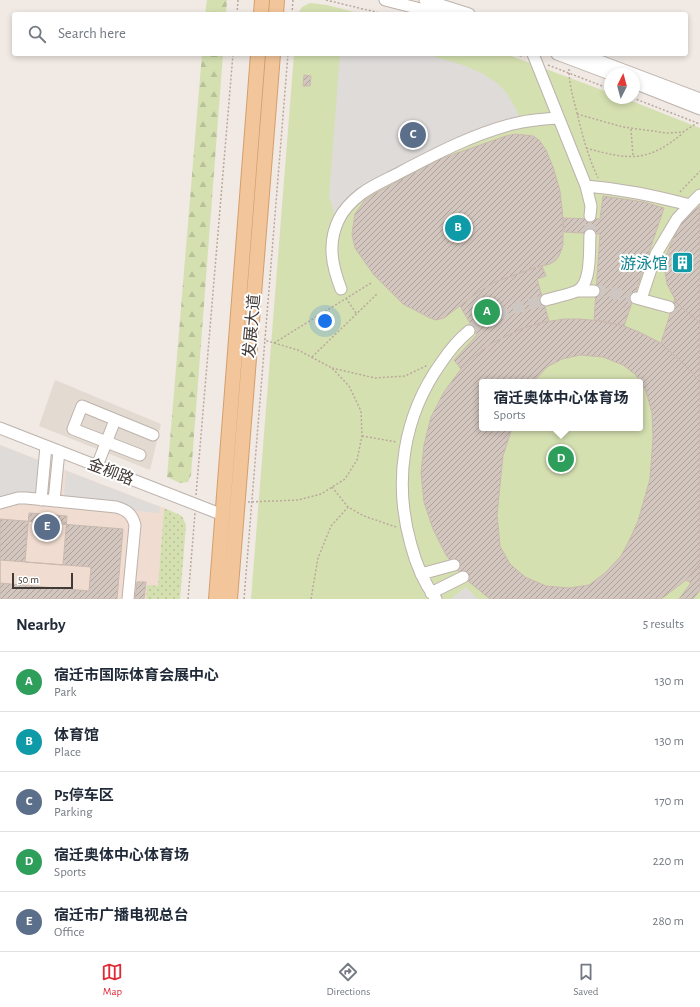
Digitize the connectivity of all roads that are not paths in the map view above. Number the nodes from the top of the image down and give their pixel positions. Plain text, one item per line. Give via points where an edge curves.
1 (262, 0) edge
2 (277, 0) edge
3 (385, 0) edge
4 (425, 0) edge
5 (261, 12) edge
6 (276, 12) edge
7 (432, 12) edge
8 (462, 12) edge
9 (258, 56) edge
10 (273, 56) edge
11 (562, 56) edge
12 (586, 56) edge
13 (534, 57) edge
14 (604, 72) edge
15 (640, 85) edge
16 (700, 99) edge
17 (700, 109) edge
18 (558, 118) junction
19 (586, 186) junction
20 (700, 195) edge
21 (690, 205) junction
22 (590, 216) tunnel mouth
23 (590, 235) tunnel mouth
24 (578, 291) junction
25 (594, 291) tunnel mouth
26 (344, 294) road end
27 (546, 300) tunnel mouth
28 (669, 307) dead end
29 (469, 331) tunnel mouth
30 (115, 420) junction
31 (0, 428) edge
32 (153, 435) dead end
33 (106, 442) junction
34 (46, 446) junction
35 (59, 451) junction
36 (140, 456) dead end
37 (97, 466) junction
38 (41, 500) junction
39 (54, 501) junction
40 (0, 503) edge
41 (223, 515) junction
42 (454, 566) dead end
43 (421, 574) junction
44 (463, 577) dead end
45 (434, 596) edge
46 (128, 599) edge
47 (216, 599) edge
48 (230, 599) edge

1 - 5 main road
2 - 6 main road
3 - 7 street
4 - 8 street
9 - 41 main road, 发展大道
10 - 48 main road, 发展大道
11 - 14 street
12 - 16 street
13 - 18 street
15 - 17 street
18 - 19 street
18 - 26 street via 530,120 486,133 427,158 362,193 344,211 333,234 334,271
19 - 21 street via 616,188
19 - 22 street via 591,206
20 - 21 street
21 - 28 street via 677,219 656,254 638,298
23 - 24 street via 587,276
24 - 25 street
24 - 27 street
29 - 43 street via 431,377 415,409 405,444 401,486 403,508 415,561
30 - 32 street
30 - 33 street
30 - 33 street via 82,406 73,429
31 - 34 street, 金柳路
33 - 36 street
33 - 37 street
34 - 35 street, 金柳路
34 - 38 street
35 - 37 street, 金柳路
35 - 39 street
37 - 41 street, 金柳路
38 - 39 street
38 - 40 street via 18,498
39 - 46 street via 116,507 130,513 134,525
41 - 47 main road, 发展大道
42 - 43 street
43 - 45 street
44 - 45 street

